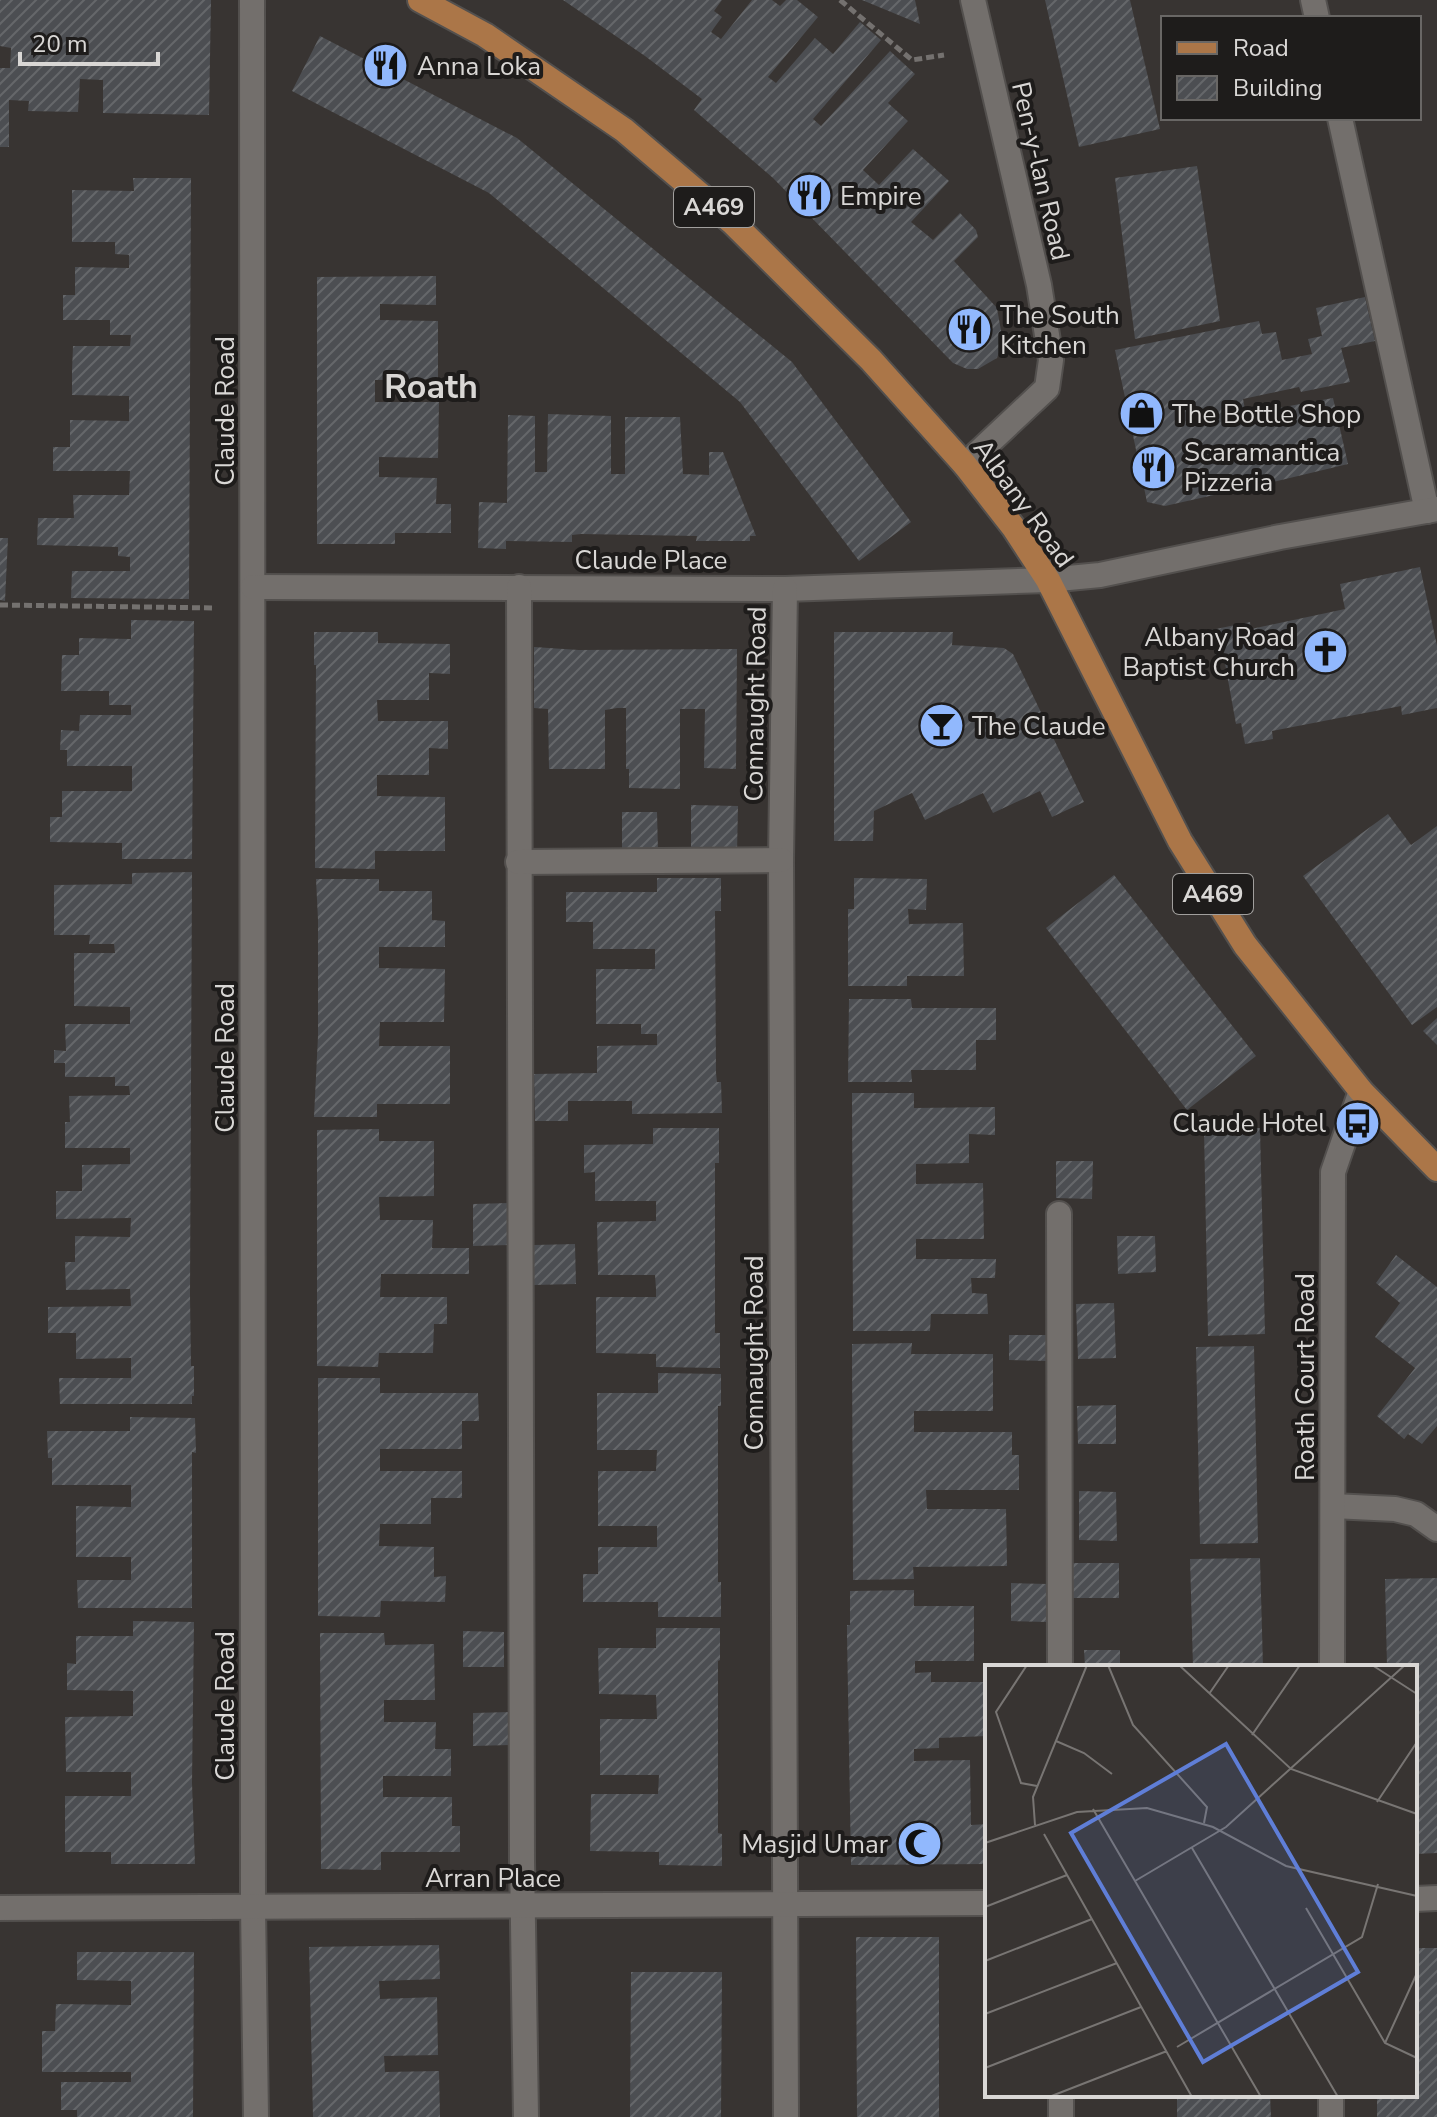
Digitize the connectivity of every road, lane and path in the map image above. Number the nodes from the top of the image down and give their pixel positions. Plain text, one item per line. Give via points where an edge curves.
1 (252, 0) edge
2 (420, 0) edge
3 (840, 0) edge
4 (973, 0) edge
5 (944, 55) dead end
6 (1340, 120) edge
7 (965, 465) junction
8 (1432, 510) edge
9 (1048, 580) junction
10 (519, 587) junction
11 (785, 589) junction
12 (253, 598) junction
13 (0, 605) edge
14 (781, 860) junction
15 (518, 862) junction
16 (1361, 1091) junction
17 (1437, 1169) edge
18 (1059, 1214) dead end
19 (1333, 1506) junction
20 (1437, 1529) edge
21 (1060, 1665) edge
22 (1332, 1665) edge
23 (1437, 1898) edge
24 (1417, 1899) edge
25 (985, 1903) edge
26 (783, 1905) junction
27 (523, 1906) junction
28 (253, 1907) junction
29 (0, 1908) edge
30 (256, 2117) edge
31 (526, 2117) edge
32 (786, 2117) edge

1 - 12 street, Claude Road
2 - 7 main road, Albany Road / A469 via 485,35 624,130 732,222 871,360
3 - 5 path via 912,60
4 - 7 street, Pen-y-lan Road via 1039,285 1051,360 1047,388
6 - 8 street
7 - 9 main road, Albany Road / A469
8 - 9 street, Claude Place via 1100,575
9 - 11 street, Claude Place
9 - 16 main road, Albany Road / A469 via 1180,841 1245,945
10 - 11 street, Claude Place
10 - 12 street, Claude Place
10 - 15 street
11 - 14 street, Connaught Road
12 - 13 path
12 - 28 street, Claude Road
14 - 15 street
14 - 26 street, Connaught Road
15 - 27 street
16 - 17 main road, Albany Road / A469
16 - 19 street, Roath Court Road via 1333,1172
18 - 21 street
19 - 20 street via 1395,1509 1416,1514
19 - 22 street, Roath Court Road
23 - 24 street
25 - 26 street, Arran Place
26 - 27 street, Arran Place
26 - 32 street, Connaught Road
27 - 28 street, Arran Place
27 - 31 street
28 - 29 street, Arran Place
28 - 30 street, Claude Road

